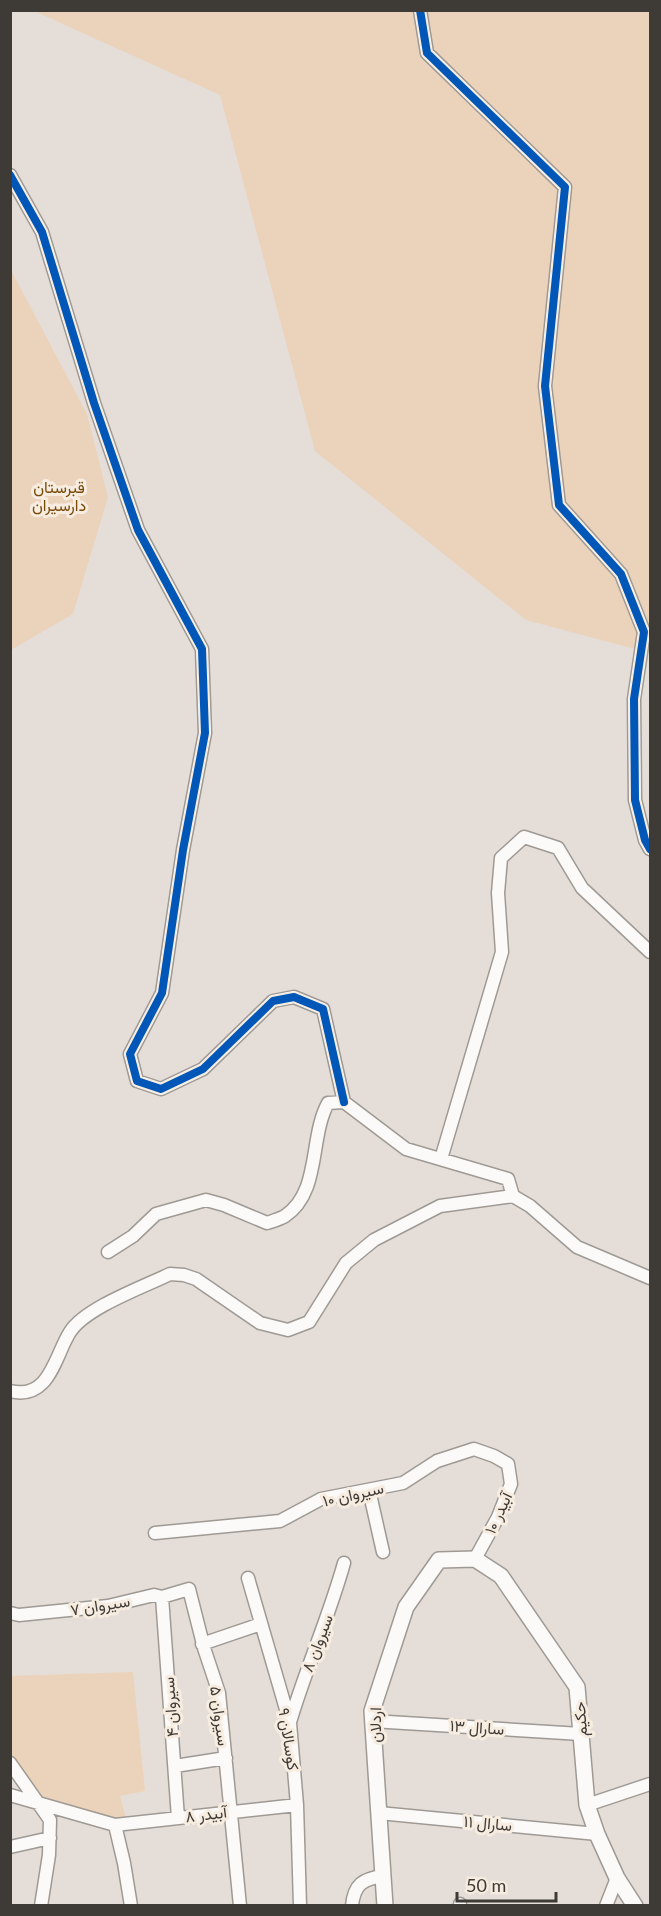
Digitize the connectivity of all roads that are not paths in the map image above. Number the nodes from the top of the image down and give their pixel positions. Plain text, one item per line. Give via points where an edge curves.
1 (420, 10) edge
2 (10, 175) edge
3 (651, 849) edge
4 (651, 952) edge
5 (344, 1102) junction
6 (441, 1159) junction
7 (513, 1196) junction
8 (108, 1252) dead end
9 (651, 1278) edge
10 (10, 1390) edge
11 (508, 1464) joint
12 (369, 1490) junction
13 (155, 1533) dead end
14 (383, 1552) dead end
15 (475, 1559) junction
16 (344, 1563) dead end
17 (248, 1578) dead end
18 (189, 1589) joint
19 (162, 1597) junction
20 (10, 1613) edge
21 (261, 1624) junction
22 (202, 1644) junction
23 (372, 1721) junction
24 (290, 1724) junction
25 (581, 1734) junction
26 (226, 1758) junction
27 (10, 1763) edge
28 (175, 1766) junction
29 (651, 1784) edge
30 (10, 1795) edge
31 (38, 1802) junction
32 (297, 1805) junction
33 (587, 1805) junction
34 (231, 1811) junction
35 (379, 1813) junction
36 (178, 1818) junction
37 (115, 1826) junction
38 (597, 1834) junction
39 (50, 1838) junction
40 (10, 1847) edge
41 (383, 1876) junction
42 (617, 1878) junction
43 (41, 1905) edge
44 (130, 1905) edge
45 (240, 1905) edge
46 (300, 1905) edge
47 (352, 1905) edge
48 (385, 1905) edge
49 (606, 1905) edge
50 (635, 1905) edge

1 - 3 street via 427,53 566,187 545,386 559,505 621,574 644,632 634,699 635,800
2 - 5 street via 42,232 138,530 202,649 206,732 181,862 162,993 130,1054 137,1081 161,1089 203,1069 273,1001 294,997 323,1009
4 - 6 street via 582,888 558,848 524,837 501,858 498,893 502,952
5 - 6 street via 406,1149
5 - 8 street via 328,1103 320,1118 306,1194 285,1215 267,1223 206,1200 156,1214
6 - 7 street via 508,1179
7 - 9 street via 577,1247
7 - 10 street via 440,1206 374,1240 346,1263 309,1322 288,1330 260,1323 196,1278 170,1274 86,1314 70,1331 50,1375 35,1389
11 - 12 street, سیروان ۱۰ via 474,1449 437,1461 403,1483
11 - 15 street, آبیدر ۱۰ via 511,1484
12 - 13 street, سیروان ۱۰ via 321,1499 280,1521
12 - 14 street
15 - 23 street, اردلان via 439,1560 406,1607
15 - 25 street, حکیم via 501,1576 577,1687
16 - 24 street, سیروان ۸
17 - 21 street, کوسالان ۹
18 - 19 street, سیروان ۷
18 - 22 street, سیروان ۵
19 - 20 street, سیروان ۷ via 154,1595 108,1606
19 - 28 street, سیروان ۴
21 - 22 street
21 - 24 street, کوسالان ۹
22 - 26 street, سیروان ۵ via 219,1693
23 - 25 street, سارال ۱۳
23 - 35 street, اردلان
24 - 32 street, کوسالان ۹
25 - 33 street, حکیم
26 - 28 street
26 - 34 street, سیروان ۵
27 - 31 street
28 - 36 street, سیروان ۴
29 - 33 street
30 - 31 street
31 - 37 street
31 - 39 street via 50,1820
32 - 34 street, آبیدر ۸
32 - 46 street, کوسالان ۹
33 - 38 street, حکیم
34 - 36 street, آبیدر ۸
34 - 45 street, سیروان ۵
35 - 38 street, سارال ۱۱
35 - 41 street, اردلان
36 - 37 street, آبیدر ۸
37 - 44 street
38 - 42 street, حکیم
39 - 40 street
39 - 43 street
41 - 47 street via 367,1878 360,1884
41 - 48 street, اردلان
42 - 49 street
42 - 50 street, حکیم

